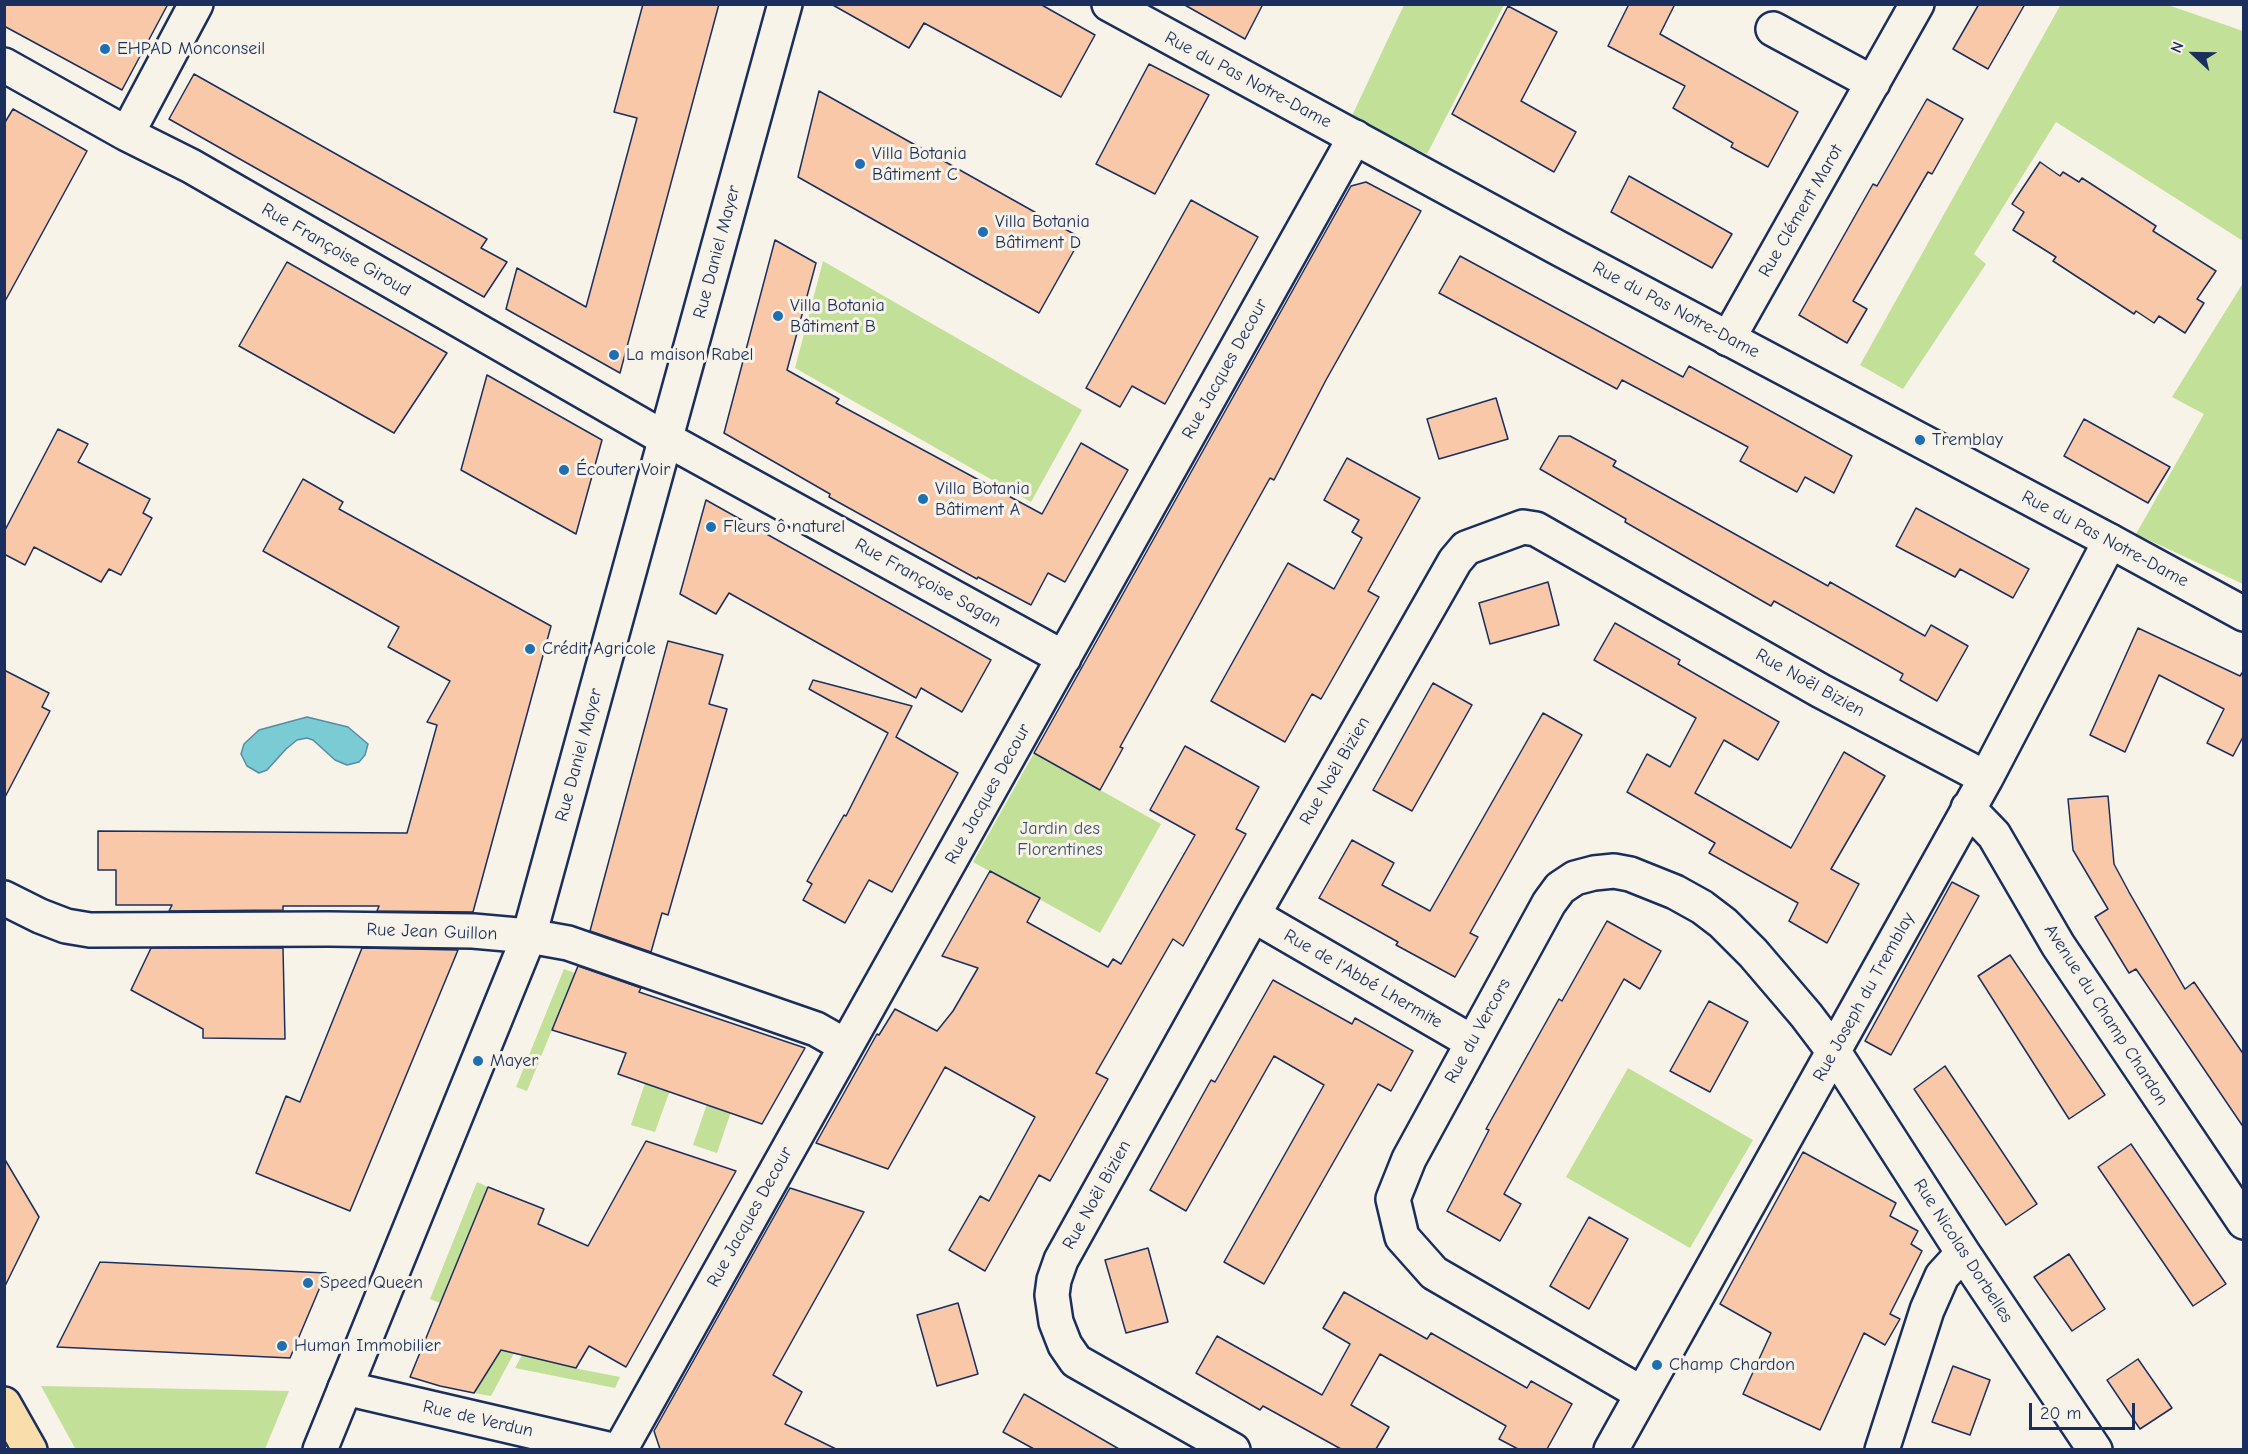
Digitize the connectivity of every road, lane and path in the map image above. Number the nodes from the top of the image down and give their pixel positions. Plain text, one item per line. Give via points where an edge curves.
1 (196, 4) edge
2 (785, 4) edge
3 (1109, 4) edge
4 (1917, 4) edge
5 (1773, 28) dead end
6 (4, 65) edge
7 (1873, 83) junction
8 (127, 134) junction
9 (1355, 137) junction
10 (1728, 339) junction
11 (666, 439) junction
12 (2110, 541) junction
13 (2244, 614) edge
14 (1064, 658) junction
15 (1986, 778) junction
16 (1968, 808) junction
17 (4, 898) edge
18 (1253, 915) junction
19 (529, 936) junction
20 (1472, 1042) junction
21 (846, 1046) junction
22 (1834, 1052) junction
23 (2244, 1222) edge
24 (1963, 1253) junction
25 (345, 1388) junction
26 (1641, 1393) junction
27 (4, 1404) edge
28 (30, 1449) edge
29 (320, 1449) edge
30 (612, 1449) edge
31 (620, 1449) edge
32 (1233, 1449) edge
33 (1611, 1449) edge
34 (1882, 1449) edge
35 (2095, 1449) edge

1 - 8 street
2 - 11 street, Rue Daniel Mayer
3 - 9 street, Rue du Pas Notre-Dame
4 - 7 street, Rue Clément Marot
5 - 7 street
6 - 8 street, Rue Françoise Giroud
7 - 10 street, Rue Clément Marot
8 - 11 street, Rue Françoise Giroud via 191,166
9 - 10 street, Rue du Pas Notre-Dame
9 - 14 street, Rue Jacques Decour
10 - 12 street, Rue du Pas Notre-Dame
11 - 14 street, Rue Françoise Sagan
11 - 19 street, Rue Daniel Mayer
12 - 13 street, Rue du Pas Notre-Dame
12 - 15 street, Rue Joseph du Tremblay
14 - 21 street, Rue Jacques Decour
15 - 16 street, Rue Joseph du Tremblay
15 - 18 street, Rue Noël Bizien via 1821,691 1552,536 1523,527 1466,548 1455,561
16 - 22 street, Rue Joseph du Tremblay
16 - 23 street, Avenue du Champ Chardon via 1994,835 2058,945
17 - 19 street, Rue Jean Guillon via 57,922 90,930 473,931
18 - 20 street, Rue de l'Abbé Lhermite
18 - 32 street, Rue Noël Bizien via 1061,1260 1052,1294 1056,1322 1076,1361
19 - 21 street, Rue Jean Guillon via 568,943 816,1029
19 - 25 street, Rue Daniel Mayer
20 - 22 street, Rue du Vercors via 1560,888 1575,878 1614,871 1675,892 1723,923
20 - 26 street, Rue du Vercors via 1409,1159 1393,1199 1402,1237 1434,1273
21 - 31 street, Rue Jacques Decour
22 - 24 street, Rue Nicolas Dorbelles
22 - 26 street, Rue Joseph du Tremblay
24 - 34 street via 1942,1276 1927,1310
24 - 35 street, Rue Nicolas Dorbelles
25 - 29 street, Rue Daniel Mayer
25 - 30 street, Rue de Verdun
26 - 33 street, Rue Joseph du Tremblay
27 - 28 main road

